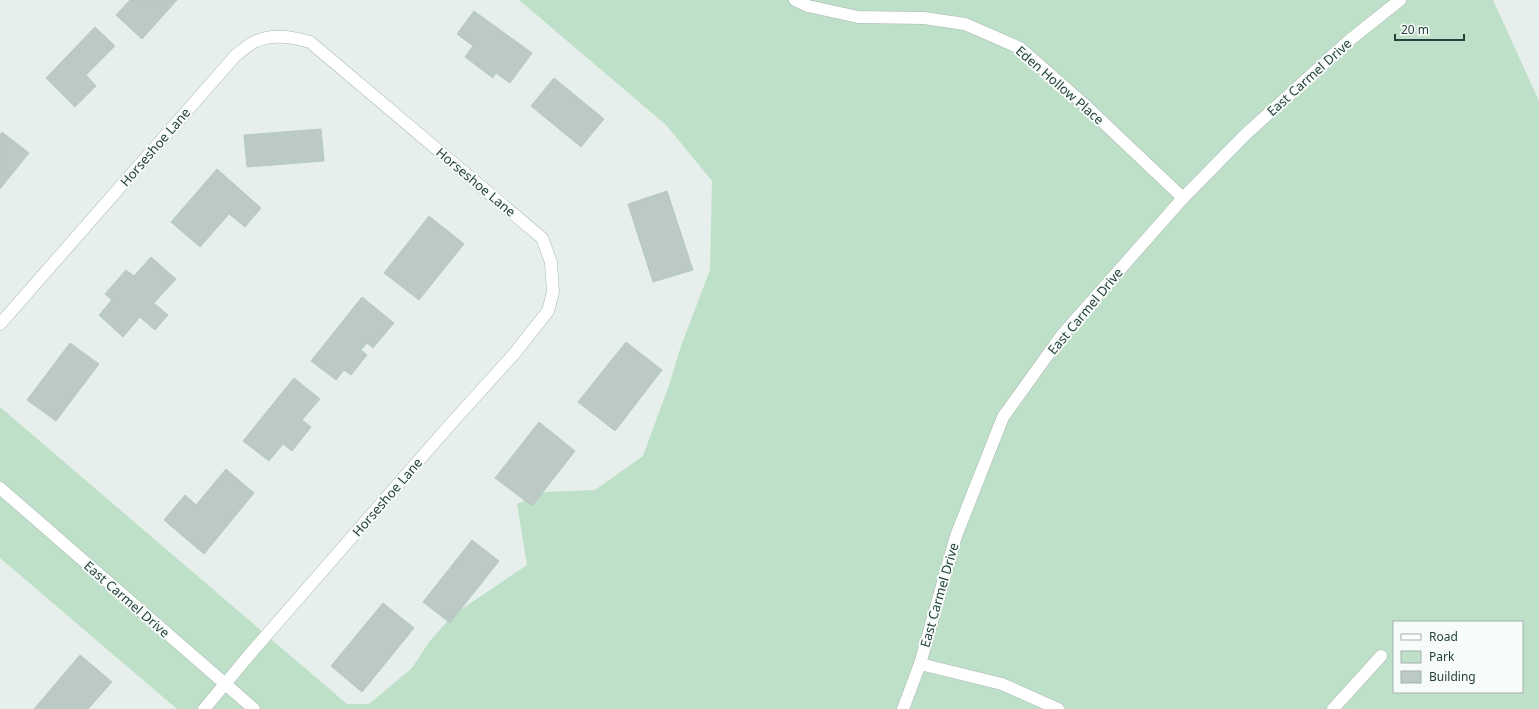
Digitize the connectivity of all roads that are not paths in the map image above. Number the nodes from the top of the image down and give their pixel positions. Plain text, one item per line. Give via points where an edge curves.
1 (795, 0) edge
2 (1400, 0) edge
3 (1183, 198) junction
4 (0, 324) edge
5 (0, 488) edge
6 (1381, 656) dead end
7 (920, 664) junction
8 (226, 684) junction
9 (204, 709) edge
10 (254, 709) edge
11 (903, 709) edge
12 (1058, 709) edge
13 (1332, 709) edge

1 - 3 street, Eden Hollow Place via 808,6 858,17 924,18 964,24 1020,48 1086,106
2 - 3 street, East Carmel Drive via 1351,39 1246,134
3 - 7 street, East Carmel Drive via 1062,335 1003,418 956,536
4 - 8 street, Horseshoe Lane via 236,55 254,42 275,36 293,37 310,42 542,238 551,262 553,292 548,311 514,354
5 - 8 street, East Carmel Drive
6 - 13 street
7 - 11 street, East Carmel Drive
7 - 12 street via 1002,684
8 - 9 street, Horseshoe Lane
8 - 10 street, East Carmel Drive

